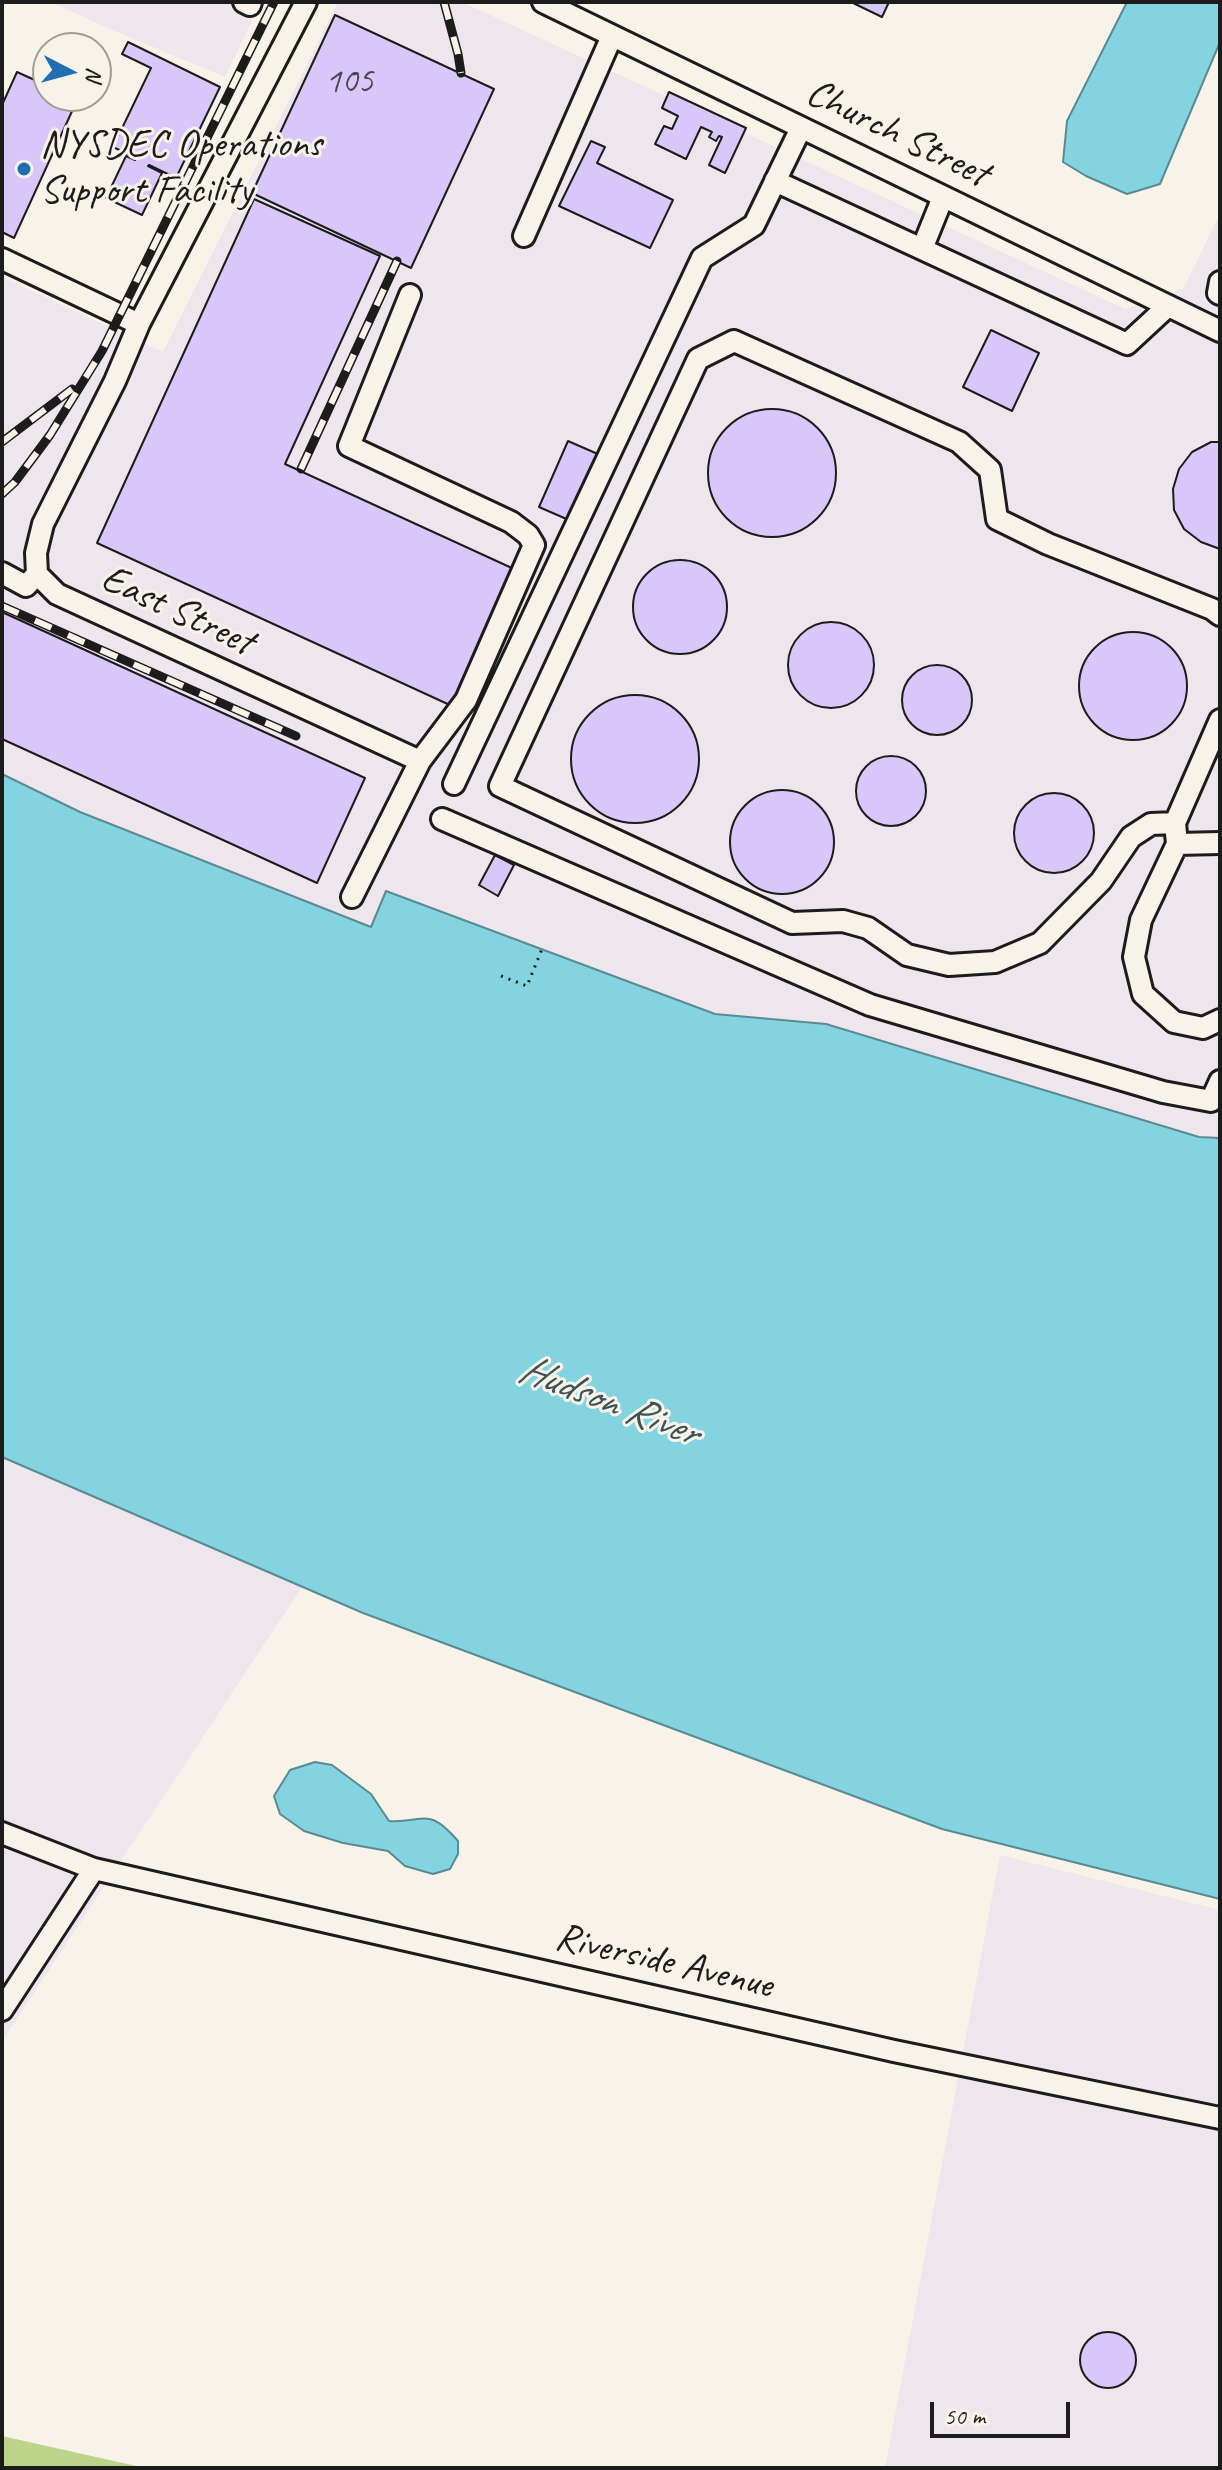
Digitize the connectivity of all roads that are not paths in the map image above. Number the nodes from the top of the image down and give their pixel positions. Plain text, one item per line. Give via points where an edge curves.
1 (244, 2) edge
2 (251, 2) edge
3 (306, 2) edge
4 (543, 2) edge
5 (612, 36) junction
6 (801, 128) junction
7 (775, 181) junction
8 (943, 197) junction
9 (524, 236) dead end
10 (922, 249) junction
11 (2, 259) edge
12 (1220, 282) edge
13 (1220, 294) edge
14 (410, 295) dead end
15 (1168, 306) junction
16 (139, 324) junction
17 (1220, 331) edge
18 (2, 573) edge
19 (37, 574) junction
20 (1220, 615) edge
21 (1220, 720) edge
22 (420, 761) junction
23 (454, 784) dead end
24 (442, 819) dead end
25 (1176, 834) junction
26 (1220, 843) edge
27 (352, 897) dead end
28 (1220, 1020) edge
29 (1220, 1081) edge
30 (2, 1833) edge
31 (94, 1869) junction
32 (2, 2010) edge
33 (1220, 2118) edge

1 - 2 street
3 - 16 street
4 - 5 street, Church Street
5 - 6 street, Church Street
5 - 9 street
6 - 7 street
6 - 8 street, Church Street
7 - 10 street
7 - 23 street via 754,225 702,258
8 - 10 street
8 - 15 street, Church Street
10 - 15 street via 1127,344
11 - 16 street
12 - 13 street
14 - 22 street via 349,446 511,522 534,545 466,700
15 - 17 street, Church Street
16 - 19 street via 43,524
18 - 19 street via 26,586
19 - 22 street, East Street via 57,594
20 - 25 street via 997,519 990,470 959,442 734,341 698,359 500,786 792,923 843,921 868,928 907,955 949,965 995,962 1040,943 1101,881 1131,837 1151,824
21 - 25 street
22 - 27 street
24 - 29 street via 870,1005 1163,1092 1211,1101
25 - 26 street
25 - 28 street via 1141,920 1134,957 1143,994 1174,1022 1203,1028
30 - 31 street, Riverside Avenue
31 - 32 street
31 - 33 street, Riverside Avenue via 909,2054

